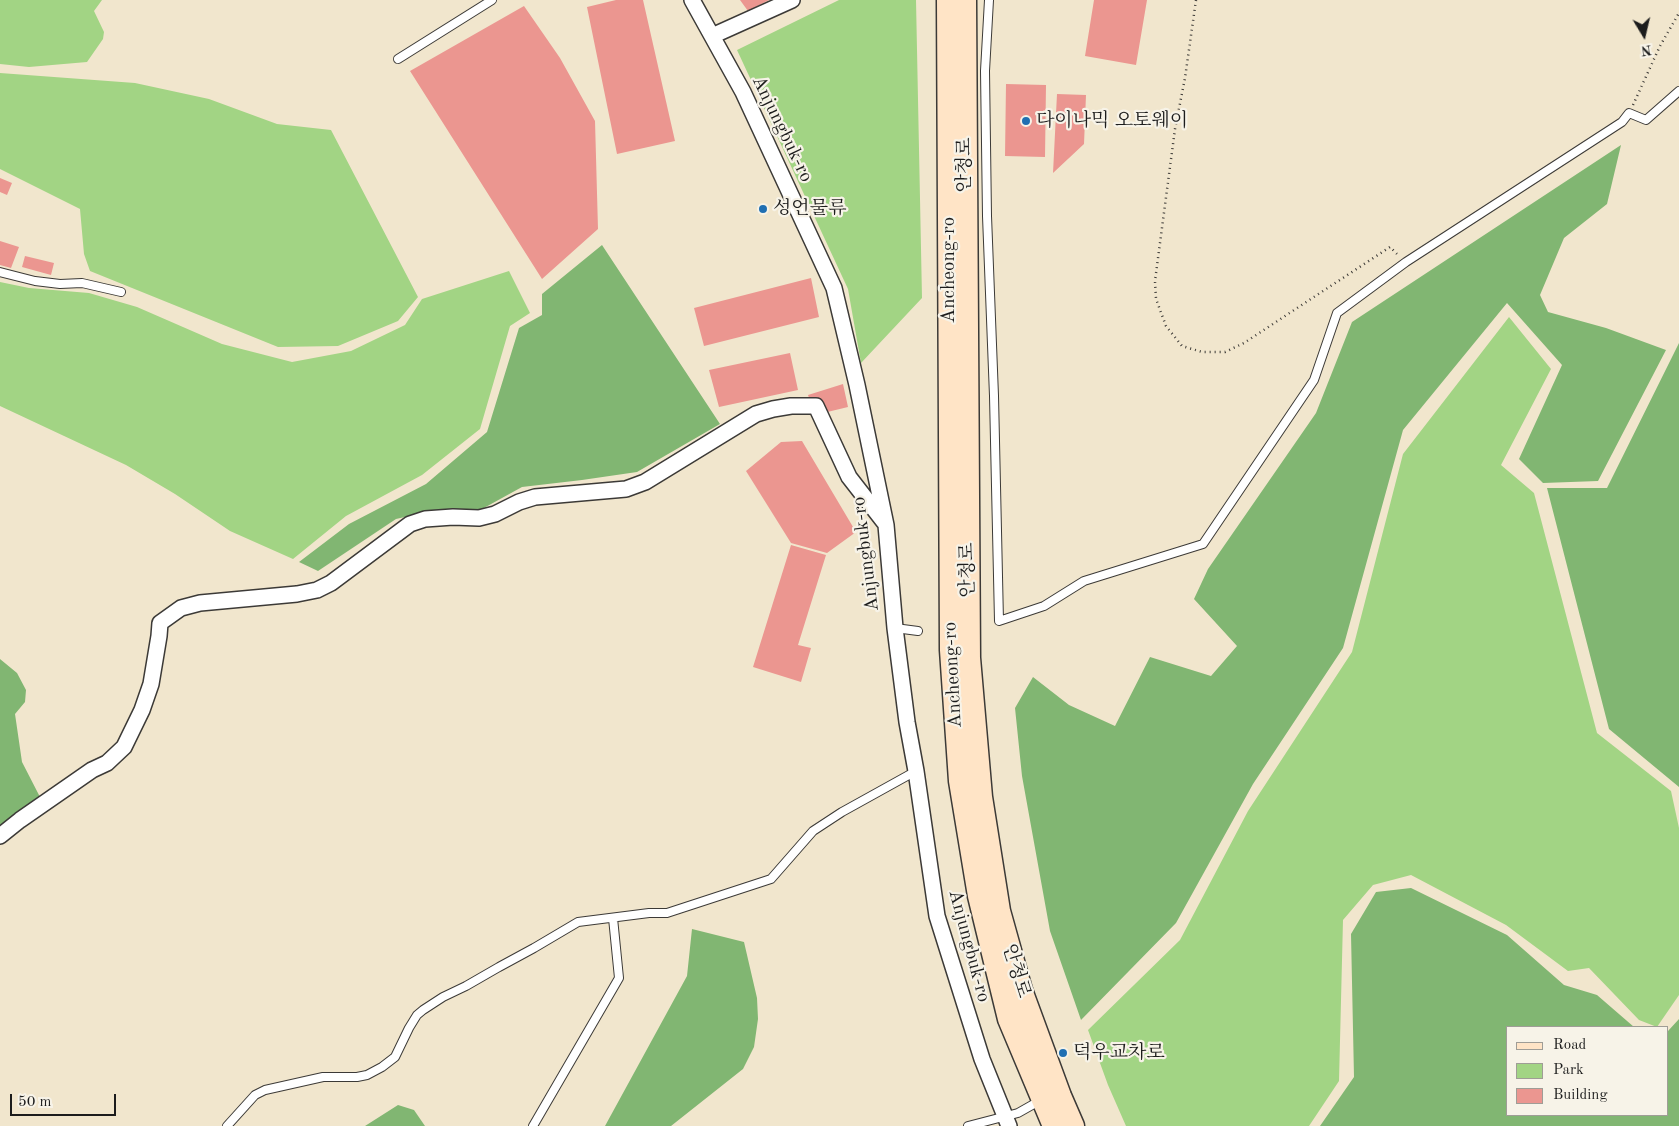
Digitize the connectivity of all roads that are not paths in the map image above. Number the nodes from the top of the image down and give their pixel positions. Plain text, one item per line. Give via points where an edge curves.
1 (492, 0) edge
2 (692, 0) edge
3 (792, 0) edge
4 (989, 0) edge
5 (961, 2) edge
6 (712, 36) junction
7 (398, 59) dead end
8 (1679, 91) edge
9 (0, 272) edge
10 (122, 292) dead end
11 (886, 525) junction
12 (895, 628) junction
13 (918, 631) dead end
14 (916, 771) junction
15 (0, 836) edge
16 (613, 918) junction
17 (1051, 1098) junction
18 (1007, 1122) edge
19 (227, 1126) edge
20 (533, 1126) edge
21 (968, 1126) edge
22 (1054, 1126) edge
23 (1073, 1126) edge

1 - 7 lane
2 - 6 street, Anjungbuk-ro
3 - 6 street
4 - 8 lane via 985,71 987,216 999,621 1044,606 1084,580 1203,544 1314,380 1337,313 1406,262 1622,122 1629,113 1646,120
5 - 17 street, Ancheong-ro via 951,650 960,781 979,896 1009,1019
6 - 11 street, Anjungbuk-ro via 743,92 834,288
9 - 10 lane via 35,281 82,283
11 - 12 street, Anjungbuk-ro
11 - 15 street via 849,477 816,406 791,406 756,414 645,482 626,489 535,497 479,518 425,519 410,524 317,590 200,603 181,608 160,622 151,684 124,747 107,763 92,770
12 - 13 lane
12 - 14 street, Anjungbuk-ro
14 - 16 lane via 813,831 771,879 667,913
14 - 18 street, Anjungbuk-ro via 937,916 982,1059
16 - 19 lane via 578,922 430,1006 417,1016 395,1057 368,1075 323,1078 265,1090 255,1095
16 - 20 lane via 619,978
17 - 18 lane via 1018,1113
17 - 22 street, Ancheong-ro
17 - 23 street
18 - 21 lane

